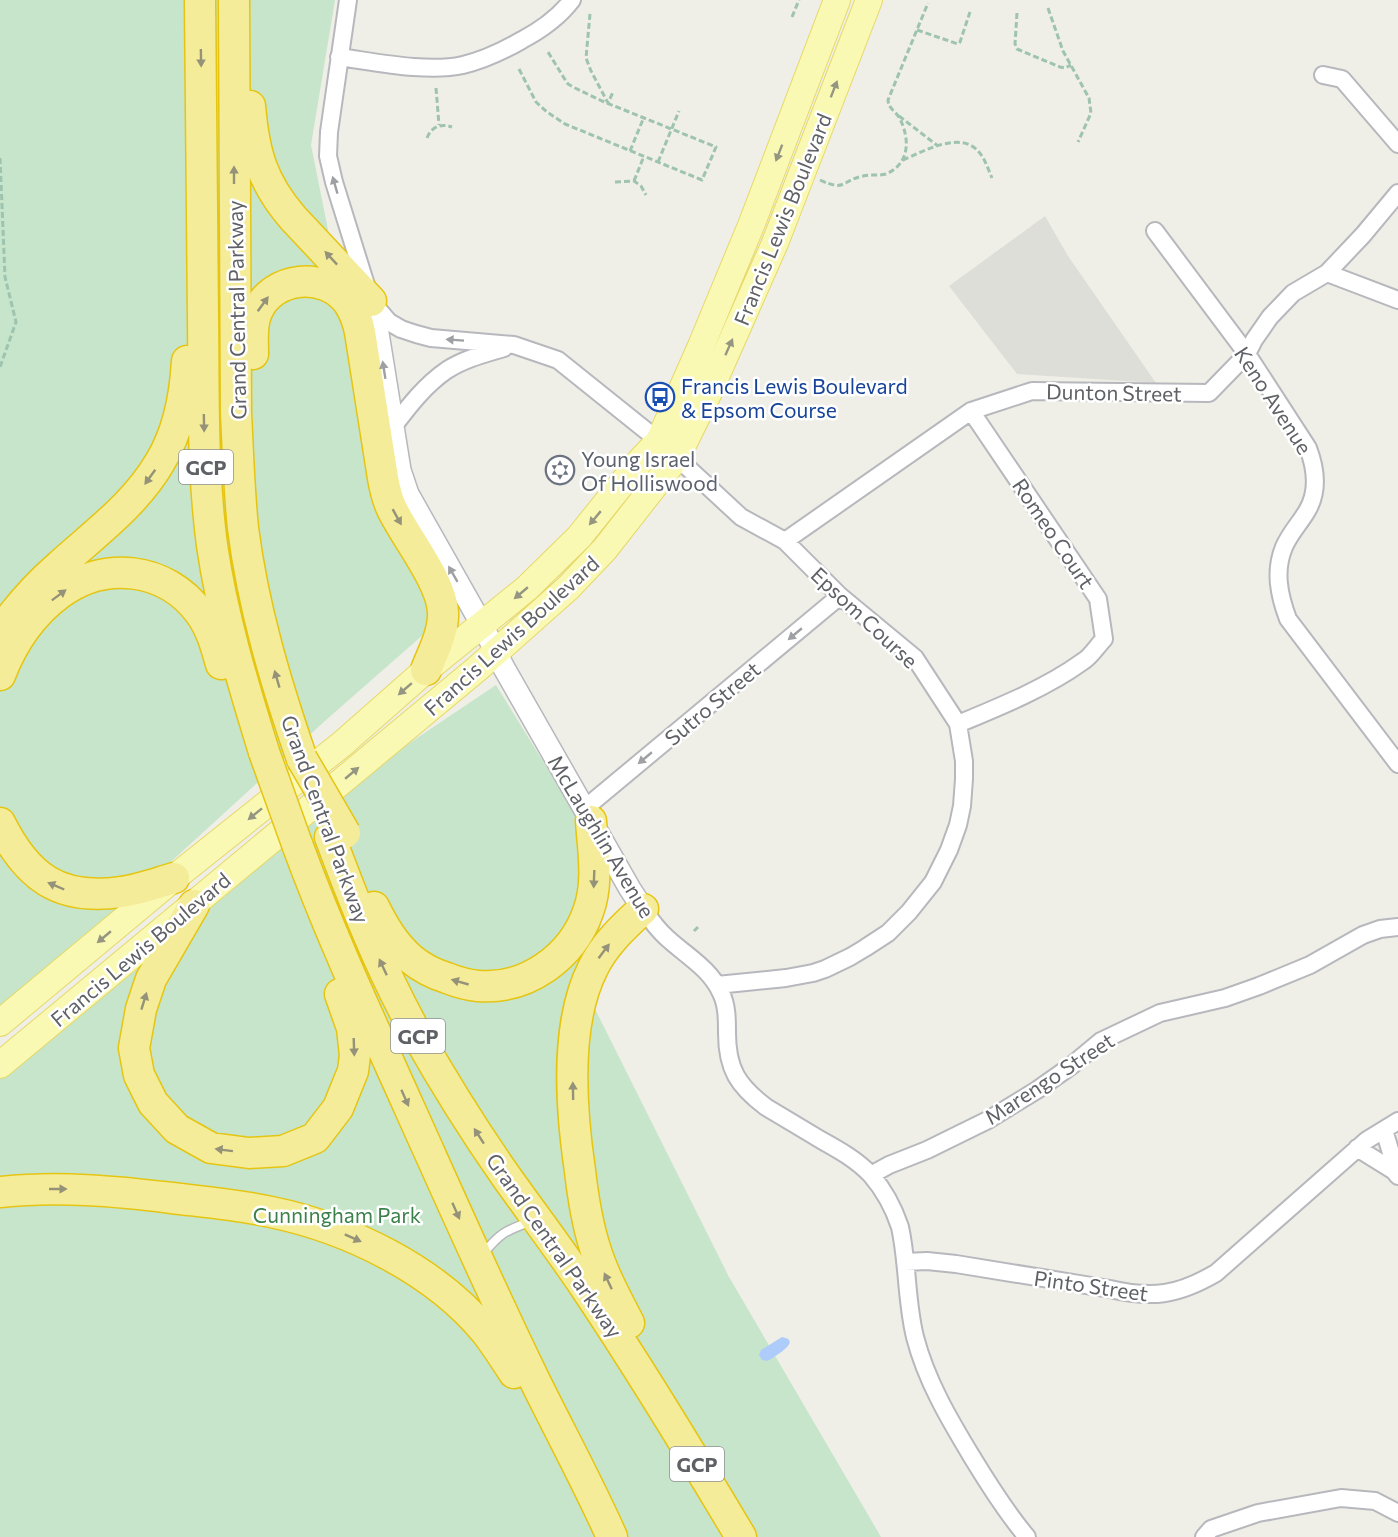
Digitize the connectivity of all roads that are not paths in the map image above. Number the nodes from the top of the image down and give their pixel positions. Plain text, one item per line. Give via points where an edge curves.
1 (200, 0) edge
2 (234, 0) edge
3 (247, 0) edge
4 (348, 0) edge
5 (572, 0) edge
6 (837, 0) edge
7 (869, 0) edge
8 (339, 57) junction
9 (1323, 75) dead end
10 (1398, 144) edge
11 (202, 176) junction
12 (1398, 193) edge
13 (1155, 231) dead end
14 (1327, 273) junction
15 (1398, 300) edge
16 (371, 301) junction
17 (514, 345) junction
18 (1247, 354) junction
19 (971, 411) junction
20 (393, 427) junction
21 (668, 449) junction
22 (243, 527) junction
23 (785, 541) junction
24 (840, 596) junction
25 (482, 625) junction
26 (0, 632) edge
27 (496, 652) junction
28 (426, 670) junction
29 (0, 675) edge
30 (958, 724) junction
31 (264, 752) junction
32 (1398, 764) edge
33 (588, 815) junction
34 (0, 823) edge
35 (337, 835) junction
36 (302, 857) junction
37 (174, 879) junction
38 (194, 904) junction
39 (643, 909) junction
40 (1398, 927) edge
41 (717, 985) junction
42 (0, 1023) edge
43 (0, 1065) edge
44 (1391, 1125) edge
45 (1357, 1149) junction
46 (1396, 1174) edge
47 (871, 1175) junction
48 (0, 1192) edge
49 (537, 1219) junction
50 (478, 1260) junction
51 (905, 1262) junction
52 (653, 1391) junction
53 (553, 1417) junction
54 (1398, 1513) edge
55 (589, 1537) edge
56 (612, 1537) edge
57 (633, 1537) edge
58 (721, 1537) edge
59 (742, 1537) edge
60 (1027, 1537) edge
61 (1204, 1537) edge

1 -> 11 highway, Grand Central Parkway / GCP
22 -> 2 highway, Grand Central Parkway / GCP via 236,413
16 -> 3 highway via 283,207 268,184 252,129
4 - 8 street
5 - 8 street via 534,34 504,51 461,66 426,68
6 -> 21 main road, Francis Lewis Boulevard via 752,223 700,346
21 -> 7 main road, Francis Lewis Boulevard via 710,390 775,243
16 -> 8 street via 328,156
9 - 10 street via 1341,79
11 -> 26 highway via 188,307 186,380 183,405 170,443 136,496 41,582
11 -> 31 highway, Grand Central Parkway / GCP via 204,430 210,525 229,627
12 - 14 street, Dunton Street
13 - 18 street, Keno Avenue
14 - 15 street
14 - 18 street, Dunton Street via 1293,293 1270,317
17 -> 16 street, Epsom Course via 416,334 389,322
20 -> 16 street
17 - 20 street via 448,369 426,387
17 - 21 street, Epsom Course via 558,360
18 - 19 street, Dunton Street via 1209,393 1032,391
18 - 32 street, Keno Avenue via 1314,462 1314,495 1284,547 1278,569 1278,587 1288,619
19 - 23 street, Dunton Street
19 - 30 street, Romeo Court via 1098,599 1104,639 1070,670 1018,699
25 -> 20 street via 408,494
21 - 23 street, Epsom Course via 741,517
21 -> 25 main road, Francis Lewis Boulevard via 640,461 559,558
21 - 27 main road, Francis Lewis Boulevard via 605,549
22 -> 28 highway via 254,421 256,313 265,299 285,284 326,286 348,302 356,317 388,500 440,596 442,627
35 -> 22 highway, Grand Central Parkway / GCP, bridge via 298,747 264,635
23 - 24 street, Epsom Course
24 - 30 street, Epsom Course via 915,658
24 -> 33 street, Sutro Street
25 - 27 street, McLaughlin Avenue
25 - 28 main road, Francis Lewis Boulevard
27 - 33 street, McLaughlin Avenue
38 -> 27 main road, Francis Lewis Boulevard
28 -> 37 main road, Francis Lewis Boulevard via 342,744
29 -> 31 highway via 22,633 58,594 108,573 146,575 172,586 201,614 214,640 228,686
30 - 41 street, Epsom Course via 964,779 958,825 933,882 909,912 888,933 825,969 786,978
31 - 36 highway, Grand Central Parkway / GCP, bridge
33 -> 35 highway via 594,887 589,911 573,942 536,974 490,986 465,984 441,976 400,948 387,932
33 - 39 street, McLaughlin Avenue
37 -> 34 highway via 121,892 97,894 64,889 30,869
49 -> 35 highway, Grand Central Parkway / GCP via 442,1079 415,1031 365,929
36 -> 38 highway via 324,957 349,1016 355,1055 338,1108 315,1138 283,1151 249,1153 211,1148 177,1129 153,1103 139,1075 134,1048 141,1009 151,979
36 -> 50 highway, Grand Central Parkway / GCP via 350,975
37 -> 42 main road, Francis Lewis Boulevard
38 - 43 main road, Francis Lewis Boulevard
39 - 41 street, McLaughlin Avenue via 660,931
59 -> 39 highway via 693,1424 611,1289 595,1249 584,1200 573,1095 580,1004 601,954
40 - 47 street, Marengo Street via 1363,935 1310,965 1226,998 1160,1013 1101,1041 1071,1066 988,1120
41 - 47 street, McLaughlin Avenue via 726,1008 729,1058 740,1083 757,1101 846,1155
44 - 45 street, Pinto Street
44 - 46 street via 1390,1153
45 - 46 street
45 - 51 street, Pinto Street via 1216,1273 1174,1292 1128,1293 956,1264
47 - 51 street, McLaughlin Avenue via 897,1218
48 -> 53 highway via 93,1190 247,1207 301,1219 350,1236 413,1269 448,1294 486,1332 516,1378
49 - 50 lane via 506,1230
49 - 52 highway, Grand Central Parkway / GCP
50 - 53 highway, Grand Central Parkway / GCP
50 - 57 highway via 550,1379
51 - 60 street, McLaughlin Avenue via 912,1323 928,1375 965,1447
52 - 58 highway via 692,1486
52 - 59 highway, Grand Central Parkway / GCP
53 - 55 highway
53 - 56 highway, Grand Central Parkway / GCP
54 - 61 street via 1375,1501 1341,1498 1258,1513 1211,1529

